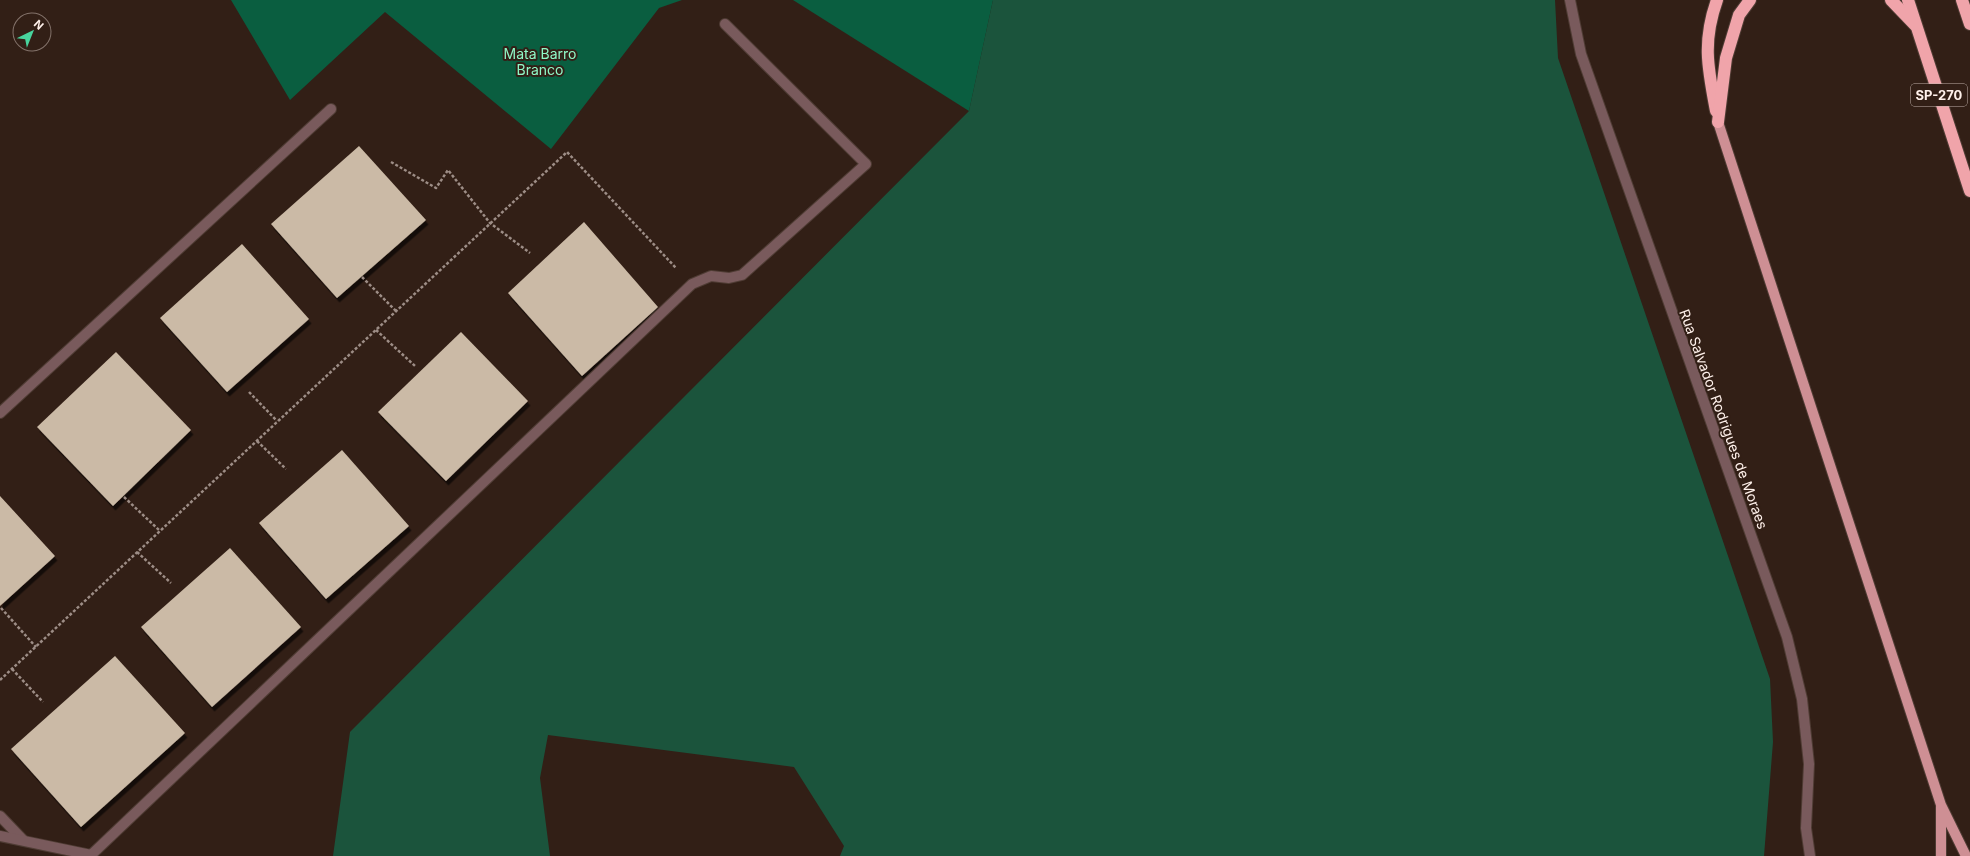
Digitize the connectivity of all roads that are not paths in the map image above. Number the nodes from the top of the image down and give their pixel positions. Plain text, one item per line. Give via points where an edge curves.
1 (1570, 0) edge
2 (1717, 0) edge
3 (1750, 0) edge
4 (1891, 0) edge
5 (1908, 0) edge
6 (1962, 0) edge
7 (725, 24) dead end
8 (1970, 24) edge
9 (1918, 29) junction
10 (331, 109) dead end
11 (1718, 122) junction
12 (1970, 191) edge
13 (0, 413) edge
14 (1941, 805) junction
15 (0, 816) edge
16 (0, 836) edge
17 (23, 840) junction
18 (1810, 856) edge
19 (1941, 856) edge
20 (1966, 856) edge

1 - 18 street, Rua Salvador Rodrigues de Moraes via 1581,54 1787,638 1802,700 1809,764 1806,828
2 - 11 highway via 1707,40 1707,64
3 - 11 highway via 1739,15 1726,58
4 - 9 highway
5 - 9 highway, SP-270
6 - 8 highway
7 - 17 street via 866,164 742,275 729,278 711,276 692,284 91,855
9 - 12 highway, SP-270
10 - 13 street
11 - 14 main road
14 - 19 main road
14 - 20 main road
15 - 17 street
16 - 17 street

